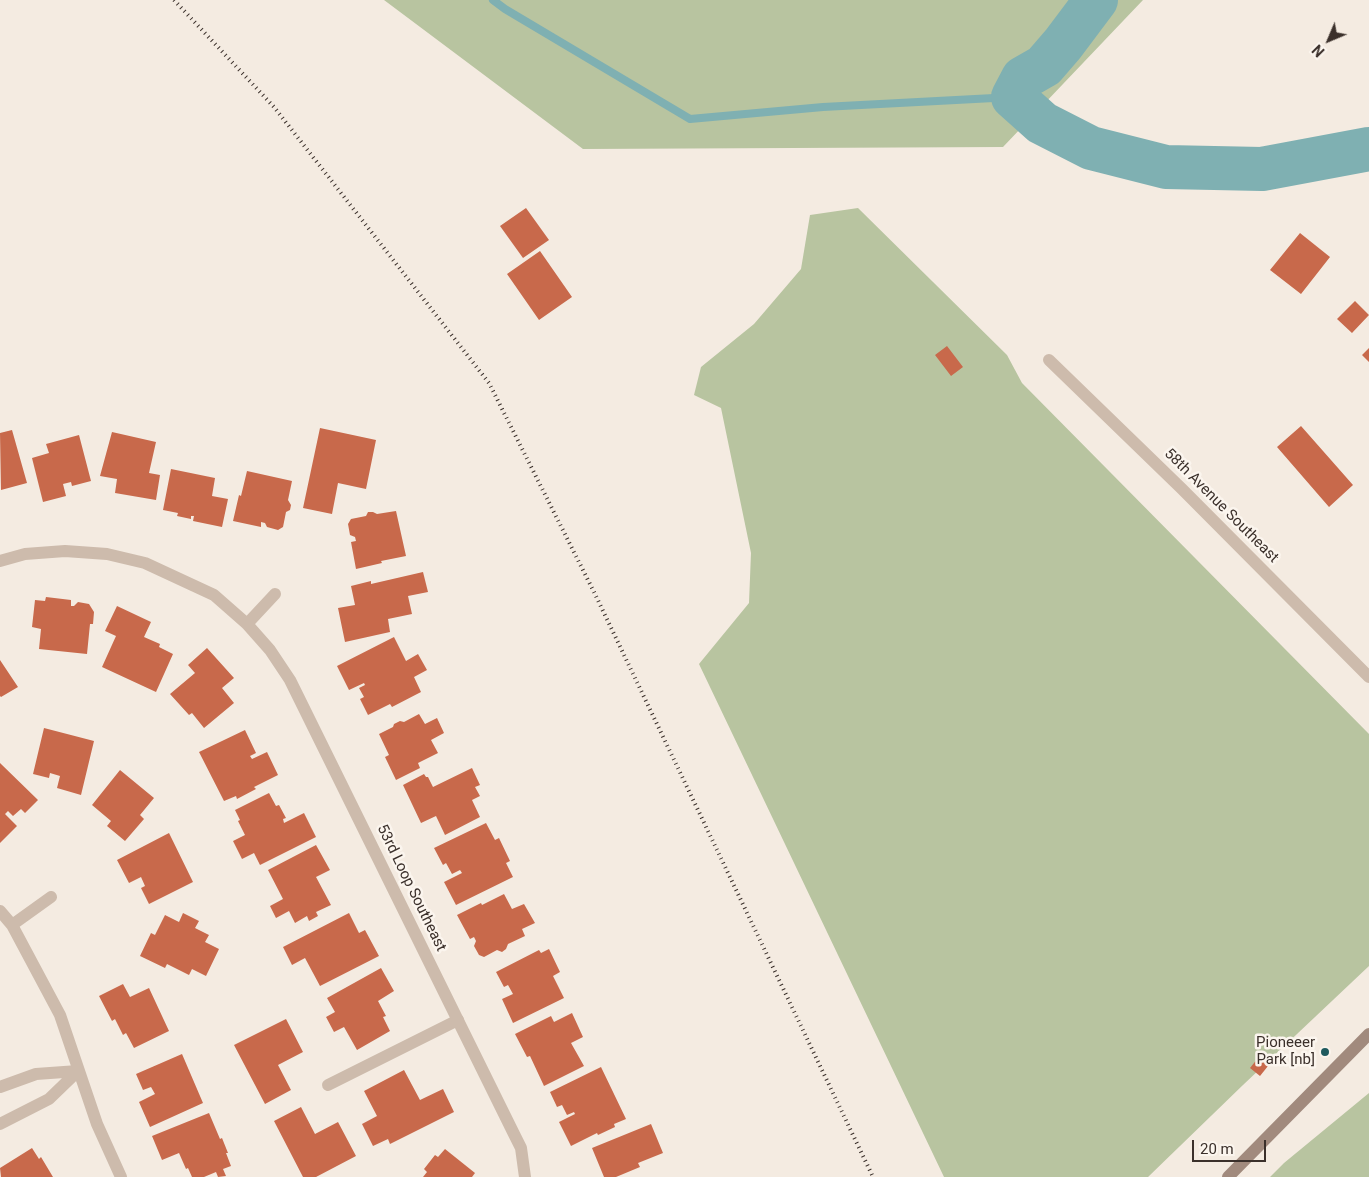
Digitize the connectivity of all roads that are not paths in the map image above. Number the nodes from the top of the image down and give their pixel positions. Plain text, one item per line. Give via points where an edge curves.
1 (1049, 360) dead end
2 (0, 561) edge
3 (276, 594) dead end
4 (247, 624) junction
5 (1369, 677) edge
6 (51, 897) dead end
7 (0, 911) edge
8 (12, 925) junction
9 (458, 1020) junction
10 (1369, 1034) edge
11 (78, 1071) junction
12 (328, 1085) dead end
13 (0, 1087) edge
14 (0, 1124) edge
15 (122, 1177) edge
16 (525, 1177) edge
17 (1228, 1177) edge

1 - 5 street, 58th Avenue Southeast
2 - 4 street, 53rd Loop Southeast via 25,554 65,551 107,554 145,563 214,596
3 - 4 street
4 - 9 street, 53rd Loop Southeast via 290,680
6 - 8 street
7 - 8 street
8 - 11 street via 60,1015
9 - 12 street
9 - 16 street, 53rd Loop Southeast via 521,1148
10 - 17 street
11 - 13 street via 36,1074
11 - 14 street via 49,1099
11 - 15 street via 97,1124

